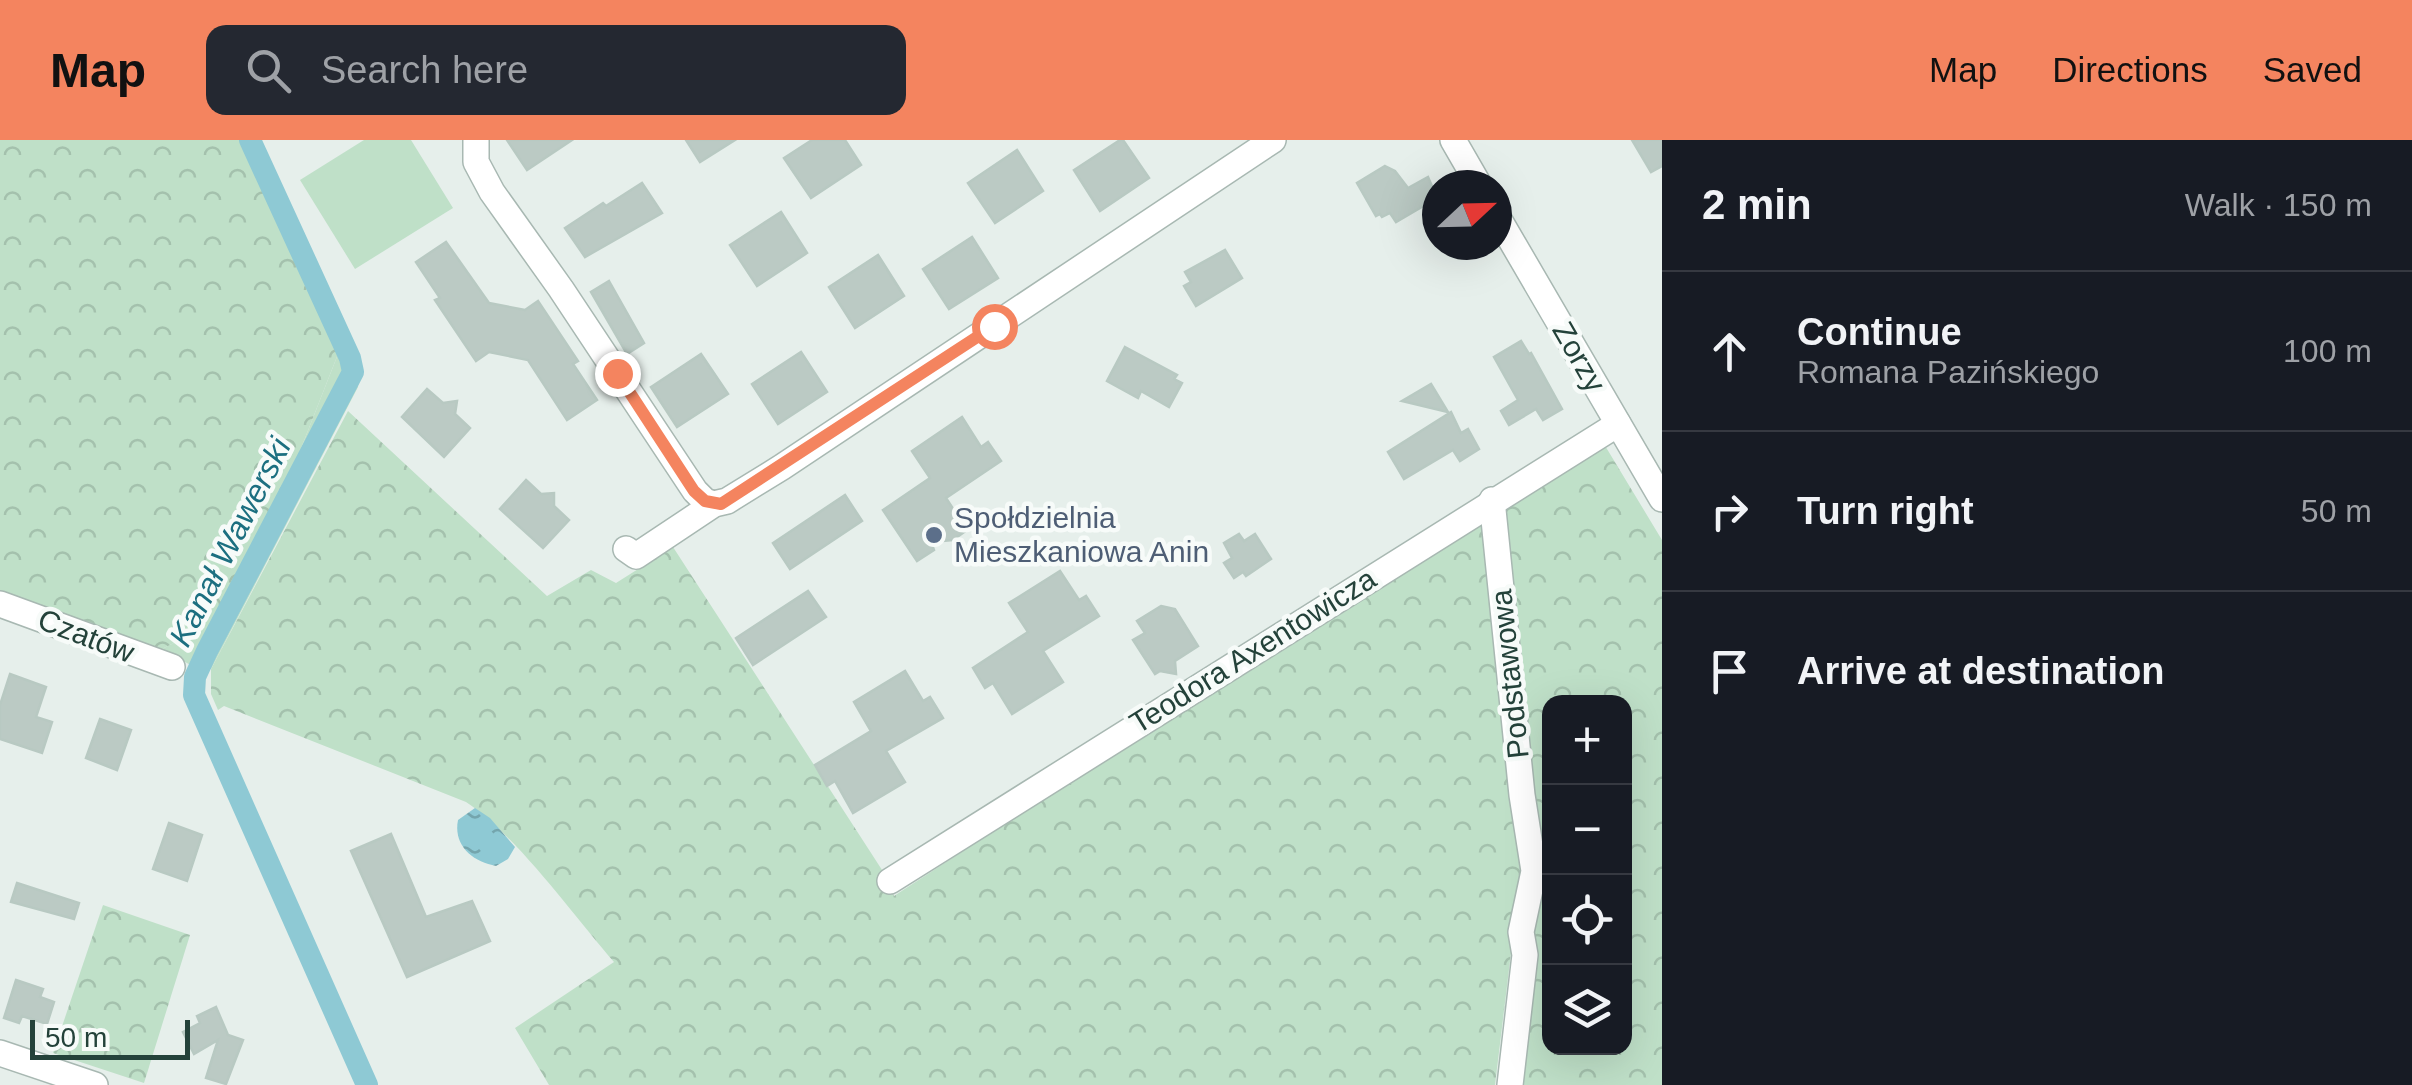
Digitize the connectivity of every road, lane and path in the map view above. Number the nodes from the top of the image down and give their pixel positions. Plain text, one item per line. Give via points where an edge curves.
1 (476, 140) edge
2 (1273, 140) edge
3 (1453, 140) edge
4 (1470, 170) edge
5 (1512, 242) edge
6 (1618, 424) junction
7 (1662, 499) edge
8 (1492, 500) junction
9 (714, 504) junction
10 (626, 548) dead end
11 (0, 604) edge
12 (172, 667) dead end
13 (890, 881) dead end
14 (0, 1053) edge
15 (95, 1085) edge
16 (1510, 1085) edge

1 - 9 street via 476,162 492,192 694,491
2 - 9 street via 820,442
3 - 4 street
5 - 6 street, Zorzy
6 - 7 street, Zorzy
6 - 8 street, Teodora Axentowicza
8 - 13 street, Teodora Axentowicza
8 - 16 street, Podstawowa via 1534,871 1521,932 1525,955
9 - 10 street via 636,556
11 - 12 street, Czatów
14 - 15 street

